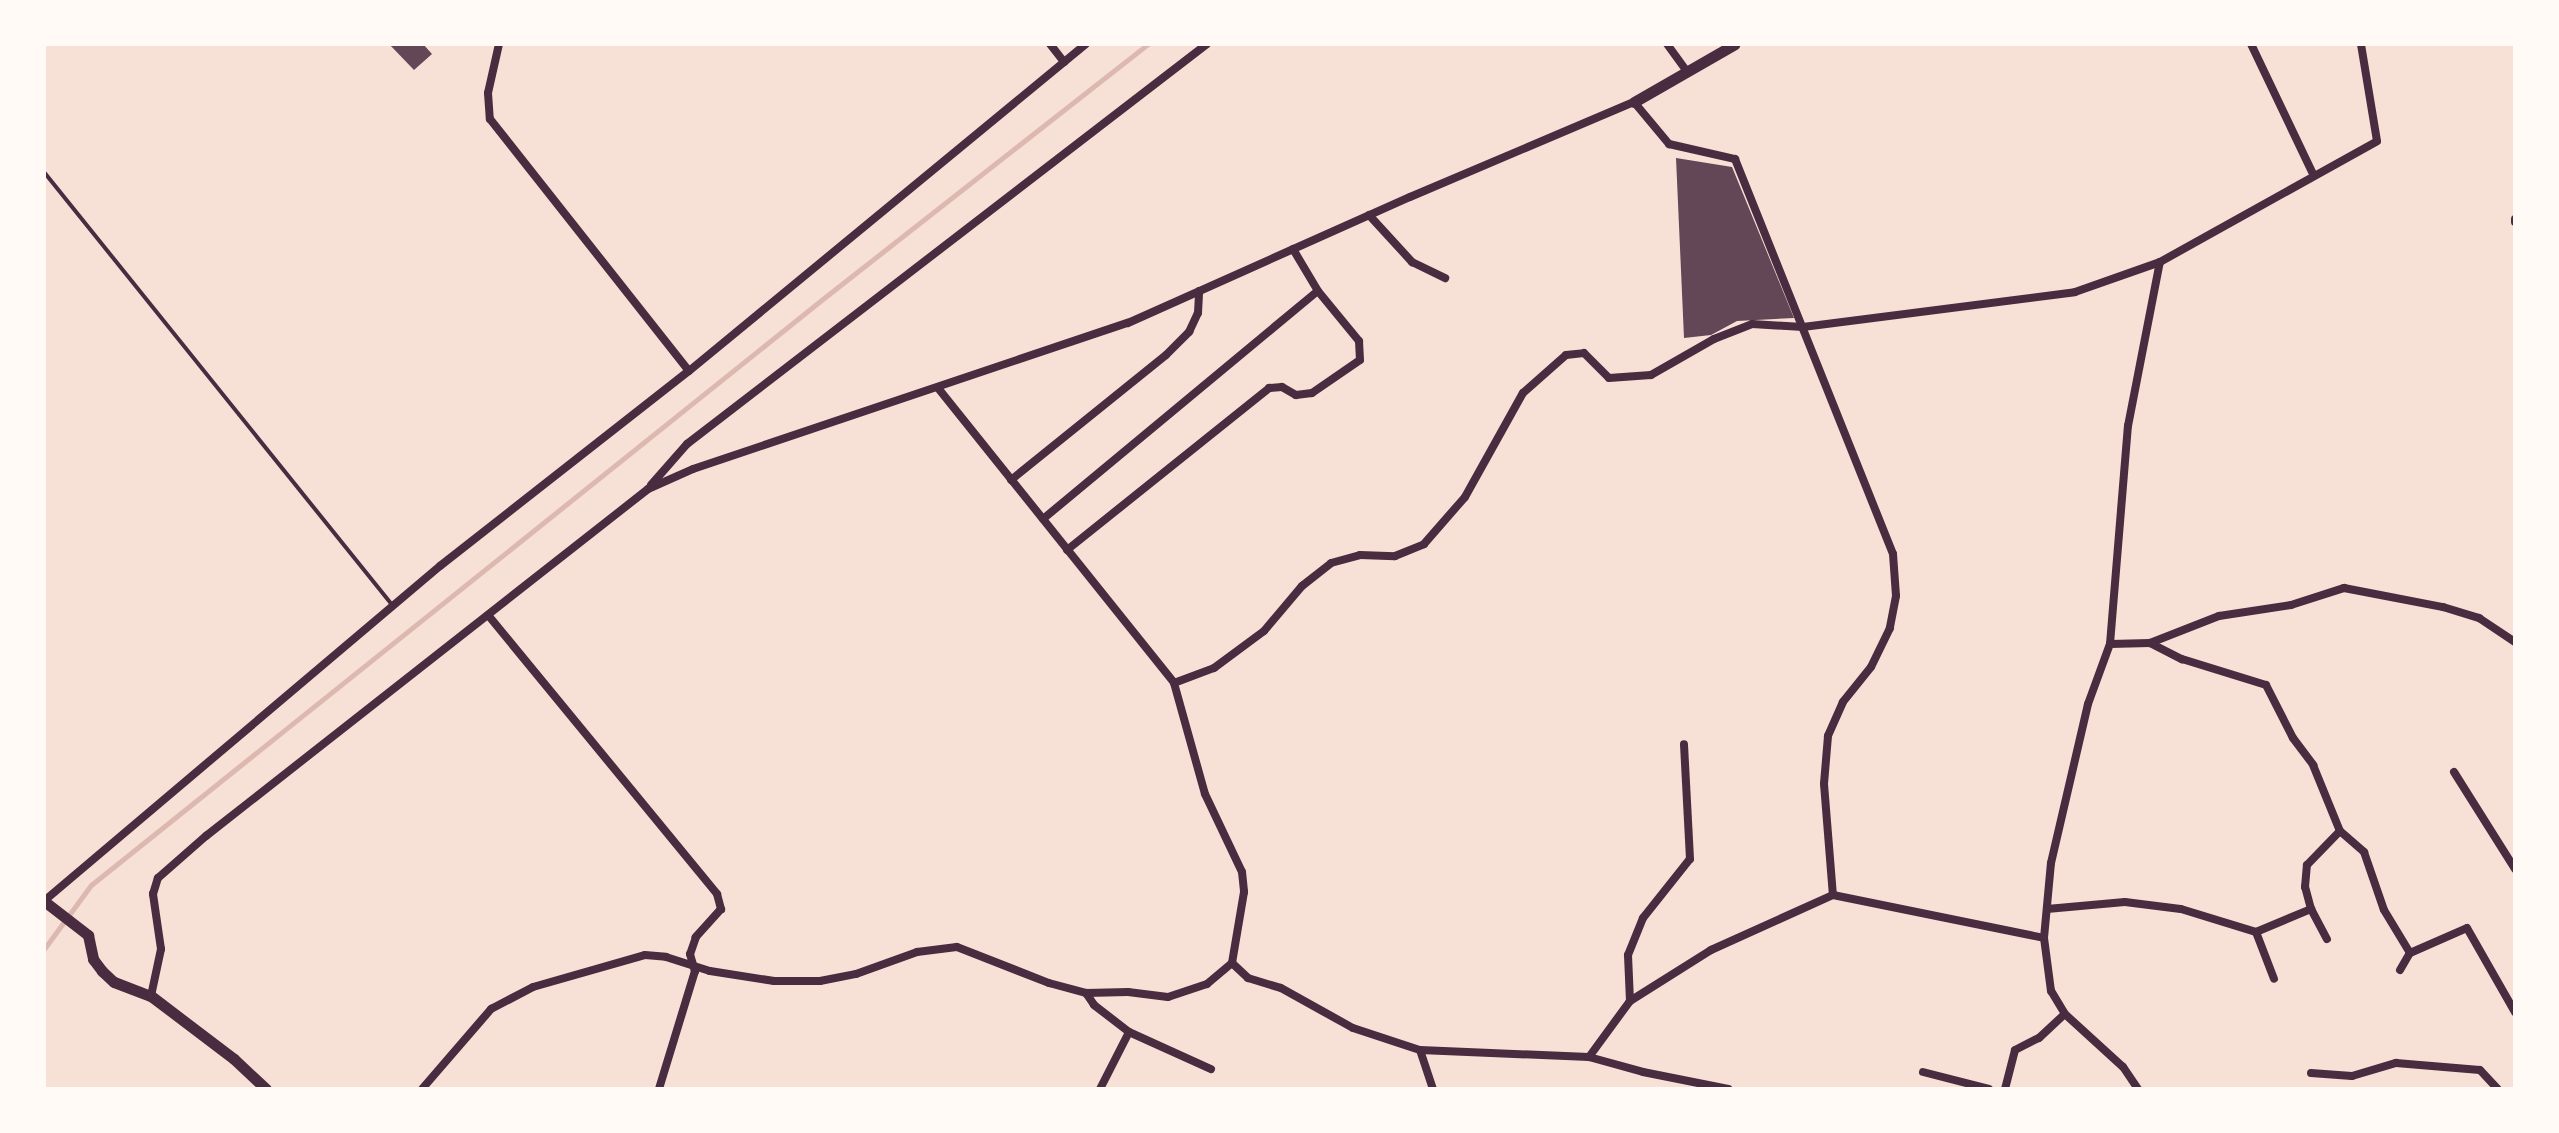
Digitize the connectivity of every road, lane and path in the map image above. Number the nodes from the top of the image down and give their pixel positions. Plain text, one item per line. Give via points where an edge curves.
1 (499, 44) edge
2 (1050, 44) edge
3 (1086, 44) edge
4 (1207, 44) edge
5 (1667, 44) edge
6 (1735, 44) edge
7 (2251, 44) edge
8 (2361, 44) edge
9 (1064, 62) junction
10 (1687, 72) junction
11 (1634, 102) junction
12 (44, 172) edge
13 (2314, 176) junction
14 (1369, 215) junction
15 (1293, 249) junction
16 (2160, 262) junction
17 (1445, 278) dead end
18 (1199, 291) junction
19 (1318, 291) junction
20 (1803, 327) junction
21 (689, 371) junction
22 (938, 388) junction
23 (1011, 480) junction
24 (648, 489) junction
25 (1043, 519) junction
26 (1067, 550) junction
27 (393, 606) junction
28 (488, 615) junction
29 (2515, 642) edge
30 (2150, 643) junction
31 (2110, 644) junction
32 (1174, 683) junction
33 (1684, 744) dead end
34 (2454, 772) dead end
35 (2340, 831) junction
36 (2515, 869) edge
37 (1833, 895) junction
38 (44, 901) edge
39 (2047, 909) junction
40 (2311, 909) junction
41 (2256, 932) junction
42 (2044, 938) junction
43 (2327, 939) dead end
44 (2410, 953) junction
45 (1232, 963) junction
46 (693, 965) junction
47 (2400, 970) dead end
48 (2274, 979) dead end
49 (1086, 993) junction
50 (151, 996) junction
51 (1630, 1001) junction
52 (2515, 1012) edge
53 (2065, 1014) junction
54 (1129, 1032) junction
55 (1420, 1050) junction
56 (1589, 1057) junction
57 (1211, 1069) dead end
58 (1923, 1072) dead end
59 (2311, 1073) dead end
60 (266, 1089) edge
61 (422, 1089) edge
62 (659, 1089) edge
63 (1100, 1089) edge
64 (1433, 1089) edge
65 (1728, 1089) edge
66 (1989, 1089) edge
67 (2005, 1089) edge
68 (2138, 1089) edge
69 (2498, 1089) edge

1 - 21 street via 488,93 490,119
2 - 9 street
3 - 9 street
4 - 24 street via 687,444
5 - 10 street
6 - 10 street
7 - 13 street
8 - 13 street via 2377,141
9 - 21 street
10 - 11 street
11 - 14 street
11 - 20 street via 1669,144 1735,159
12 - 27 lane
13 - 16 street
14 - 15 street
14 - 17 street via 1412,262
15 - 18 street
15 - 19 street
16 - 20 street via 2075,292
16 - 31 street via 2128,426
18 - 22 street via 1128,323
18 - 23 street via 1198,313 1189,332
19 - 25 street
19 - 26 street via 1359,341 1360,360 1312,393 1269,388
20 - 32 street via 1752,324 1651,375 1609,378 1584,353 1566,355 1523,393 1465,497 1424,544 1395,556 1360,555 1331,563 1302,586 1264,631 1214,668
20 - 37 street via 1893,554 1896,596 1890,628 1828,736 1824,784
21 - 27 street
22 - 23 street
22 - 24 street via 693,469
23 - 25 street
24 - 28 street
25 - 26 street
26 - 32 street
27 - 38 street
28 - 46 street via 717,894 721,909 696,937 690,954
28 - 50 street via 158,878 153,894 161,949
29 - 30 street via 2467,615 2344,588 2291,605 2219,616
30 - 31 street
30 - 35 street via 2182,659 2266,685 2313,765
31 - 39 street via 2088,704 2051,863
32 - 45 street via 1205,794 1242,872 1244,892
33 - 51 street via 1690,859 1643,918 1628,955
34 - 36 street
35 - 40 street via 2307,865
35 - 44 street via 2364,852 2384,910
37 - 42 street
37 - 51 street via 1711,950
38 - 50 street via 88,935 93,959 114,982
39 - 41 street via 2125,902 2181,909
39 - 42 street
40 - 41 street
40 - 43 street
41 - 48 street
42 - 53 street via 2051,991
44 - 47 street
44 - 52 street via 2467,928
45 - 49 street via 1207,984 1168,997
45 - 55 street via 1248,978 1281,988 1353,1028
46 - 49 street via 774,981 820,981 917,952 957,947
46 - 61 street via 645,955 513,996 473,1027
46 - 62 street
49 - 54 street
50 - 60 street
51 - 56 street
53 - 67 street via 2039,1038 2015,1050
53 - 68 street via 2123,1067
54 - 57 street
54 - 63 street
55 - 56 street
55 - 64 street
56 - 65 street
58 - 66 street
59 - 69 street via 2352,1076 2396,1063 2480,1070

